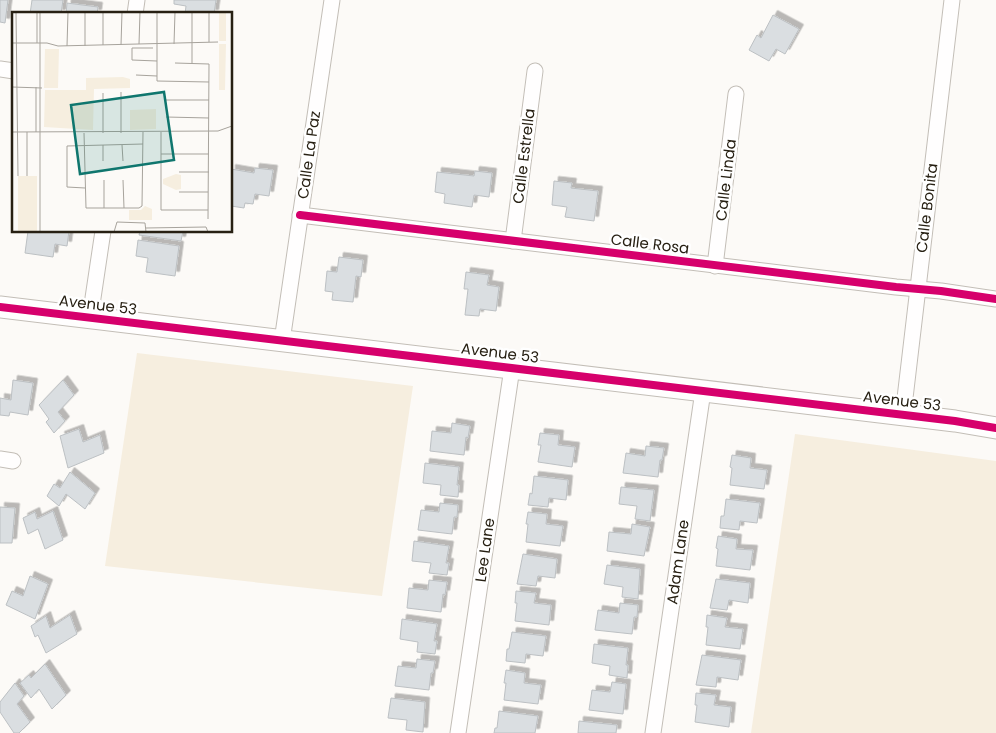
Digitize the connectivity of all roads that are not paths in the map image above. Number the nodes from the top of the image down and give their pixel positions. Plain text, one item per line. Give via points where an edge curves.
1 (332, 0) edge
2 (952, 0) edge
3 (535, 71) dead end
4 (736, 94) dead end
5 (300, 216) junction
6 (103, 232) edge
7 (513, 241) junction
8 (715, 266) junction
9 (917, 289) junction
10 (996, 299) edge
11 (0, 307) edge
12 (90, 318) junction
13 (282, 341) junction
14 (512, 368) junction
15 (703, 391) junction
16 (902, 415) junction
17 (996, 428) edge
18 (458, 733) edge
19 (652, 733) edge

1 - 5 street, Calle La Paz
2 - 9 street, Calle Bonita
3 - 7 street, Calle Estrella
4 - 8 street, Calle Linda
5 - 7 street, Calle Rosa
5 - 13 street, Calle La Paz
6 - 12 street
7 - 8 street, Calle Rosa
8 - 9 street, Calle Rosa
9 - 10 street, Calle Rosa
9 - 16 street, Calle Bonita
11 - 12 street, Avenue 53
12 - 13 street, Avenue 53
13 - 14 street, Avenue 53
14 - 15 street, Avenue 53
14 - 18 street, Lee Lane
15 - 16 street, Avenue 53
15 - 19 street, Adam Lane
16 - 17 street, Avenue 53

